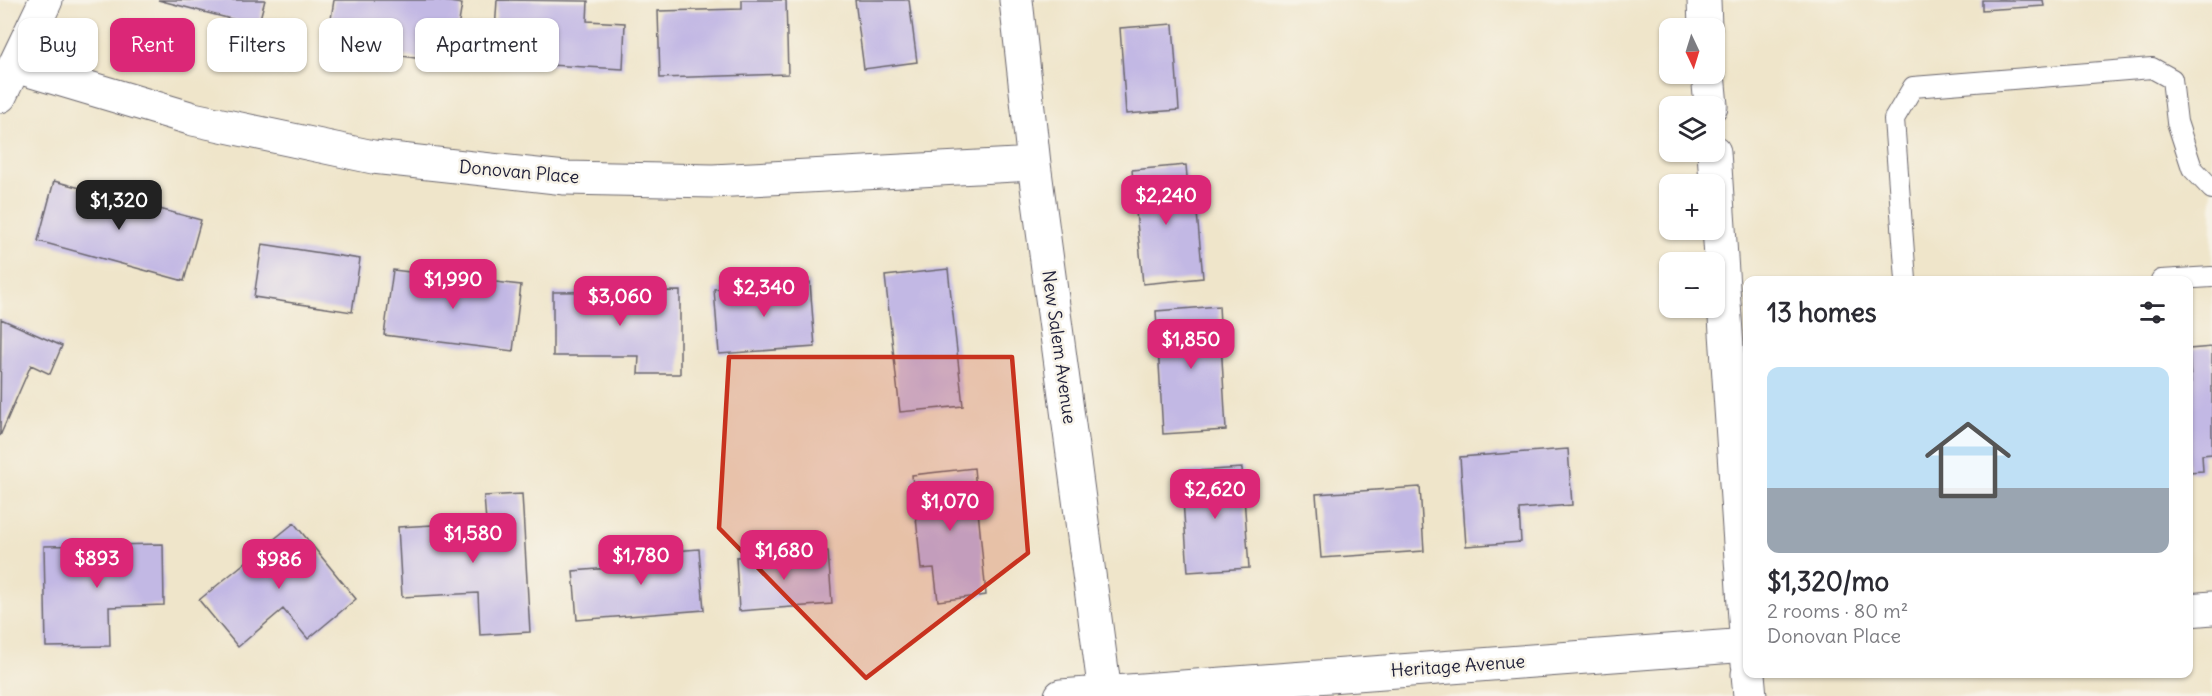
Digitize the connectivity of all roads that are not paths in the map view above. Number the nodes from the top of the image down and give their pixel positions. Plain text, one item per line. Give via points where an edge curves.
1 (46, 0) edge
2 (1016, 0) edge
3 (1704, 0) edge
4 (1705, 18) edge
5 (15, 66) junction
6 (0, 96) edge
7 (1715, 162) edge
8 (1034, 164) junction
9 (2212, 189) edge
10 (1906, 276) edge
11 (2212, 277) edge
12 (2193, 278) edge
13 (1743, 596) edge
14 (2212, 608) edge
15 (2193, 610) edge
16 (1743, 657) edge
17 (1749, 678) edge
18 (1105, 693) junction
19 (1061, 696) edge
20 (1750, 696) edge

1 - 5 street
2 - 8 street, New Salem Avenue
3 - 4 street
5 - 6 street
5 - 8 street, Donovan Place via 192,119 373,157 565,178 713,181
7 - 13 street
8 - 18 street, New Salem Avenue
9 - 10 lane via 2192,168 2177,122 2172,79 2152,68 1913,87 1894,119
11 - 12 lane
14 - 15 street
16 - 18 street, Heritage Avenue
17 - 20 street
18 - 19 street, Heritage Avenue

